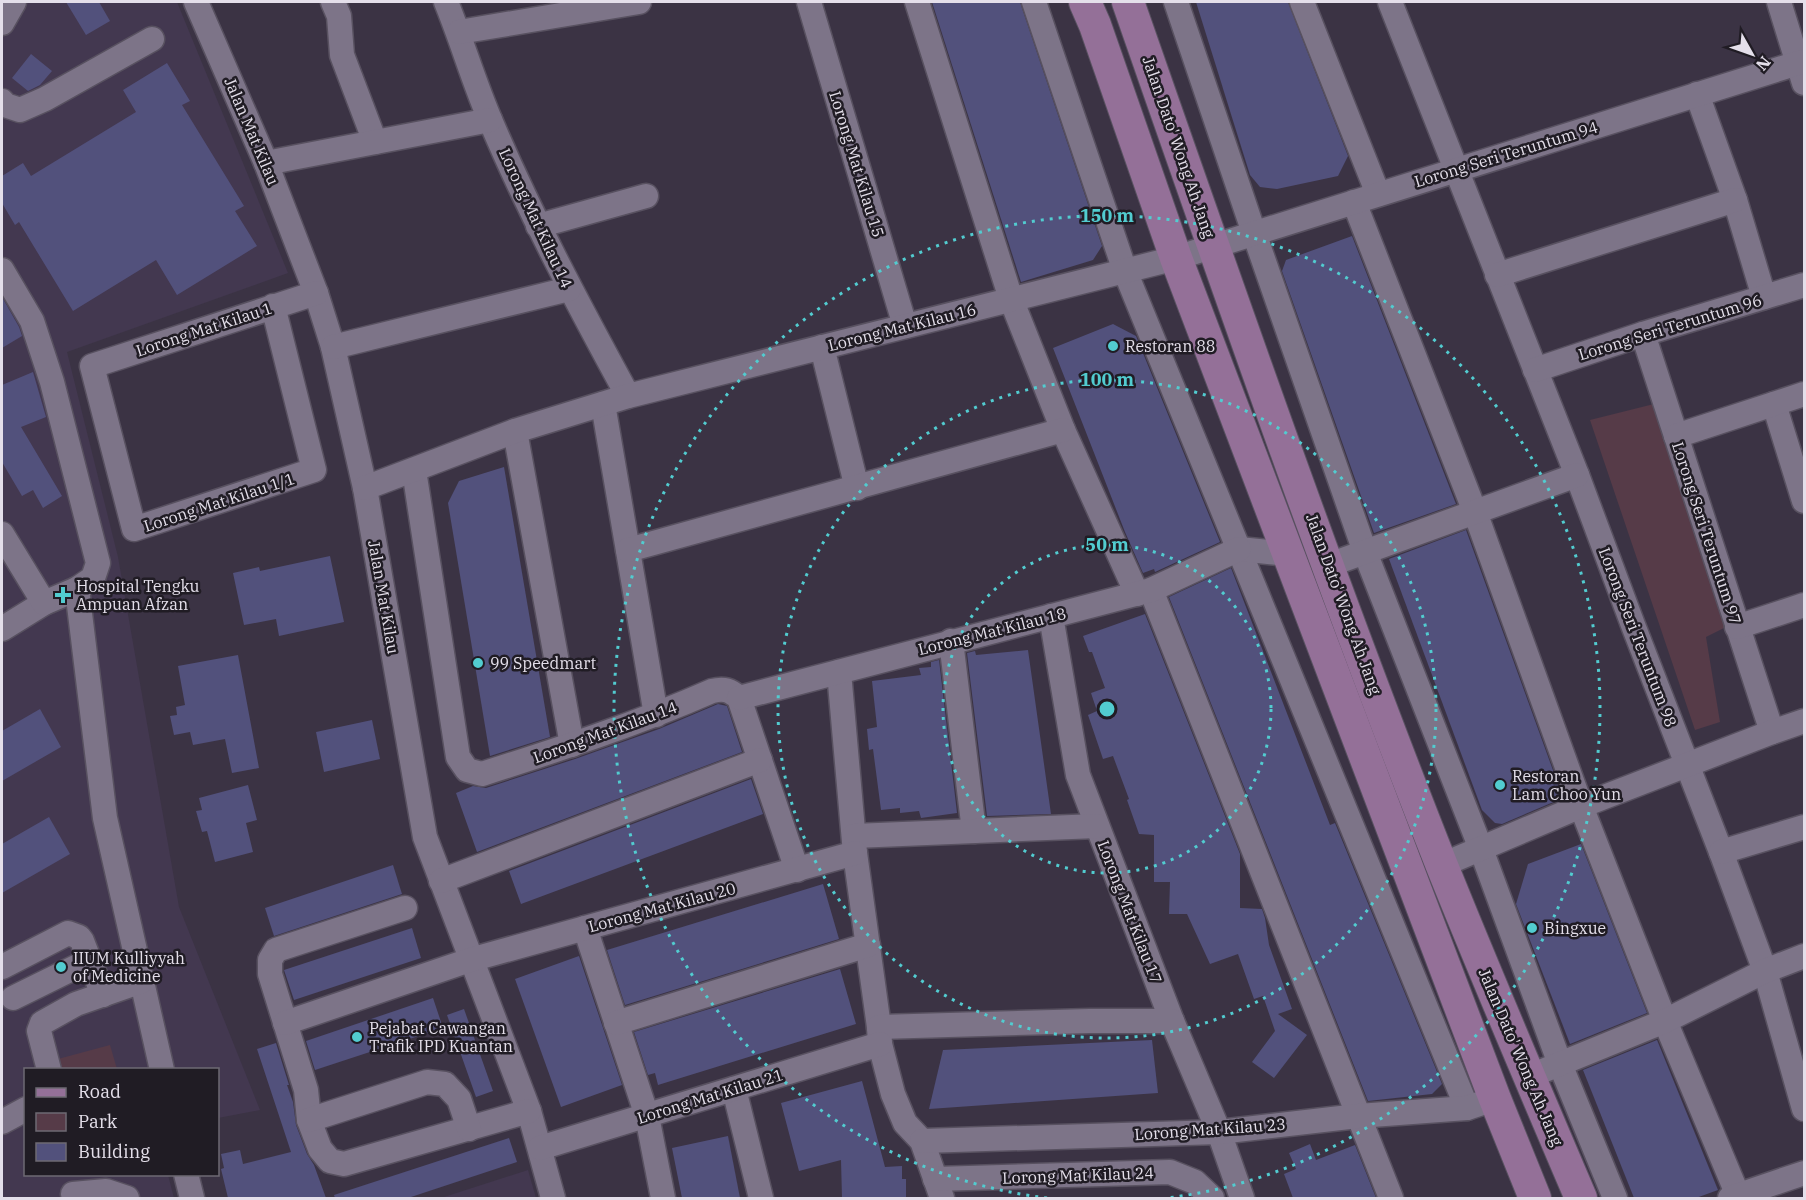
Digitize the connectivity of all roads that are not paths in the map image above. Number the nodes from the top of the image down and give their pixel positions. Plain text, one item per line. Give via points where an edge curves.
1 (14, 2) edge
2 (196, 2) edge
3 (333, 2) edge
4 (446, 2) edge
5 (639, 2) edge
6 (808, 2) edge
7 (917, 2) edge
8 (1034, 2) edge
9 (1085, 2) edge
10 (1128, 2) edge
11 (1176, 2) edge
12 (1302, 2) edge
13 (1390, 2) edge
14 (1779, 2) edge
15 (2, 23) edge
16 (459, 32) junction
17 (152, 39) dead end
18 (1802, 69) edge
19 (1697, 94) junction
20 (2, 101) edge
21 (490, 120) junction
22 (375, 142) junction
23 (266, 163) junction
24 (1457, 170) junction
25 (1378, 194) junction
26 (646, 196) dead end
27 (1735, 200) junction
28 (1354, 202) junction
29 (538, 226) junction
30 (1254, 233) junction
31 (1213, 246) junction
32 (1176, 258) junction
33 (2, 270) edge
34 (1125, 271) junction
35 (1497, 276) junction
36 (1804, 285) edge
37 (569, 289) junction
38 (316, 293) junction
39 (1764, 297) junction
40 (1011, 299) junction
41 (273, 306) junction
42 (905, 326) junction
43 (1643, 334) junction
44 (333, 347) junction
45 (822, 348) junction
46 (1535, 370) junction
47 (1804, 394) edge
48 (628, 396) junction
49 (603, 404) junction
50 (1774, 404) junction
51 (1063, 430) junction
52 (515, 431) junction
53 (1676, 436) junction
54 (414, 470) junction
55 (1577, 475) junction
56 (365, 488) junction
57 (857, 488) junction
58 (1804, 501) edge
59 (1475, 512) junction
60 (134, 530) joint
61 (2, 534) edge
62 (1239, 549) junction
63 (628, 550) junction
64 (1365, 552) junction
65 (1288, 554) junction
66 (1329, 565) junction
67 (77, 589) junction
68 (1144, 592) junction
69 (44, 603) junction
70 (1804, 605) edge
71 (1051, 616) junction
72 (1737, 627) junction
73 (2, 629) edge
74 (951, 641) junction
75 (839, 672) junction
76 (740, 698) junction
77 (656, 715) junction
78 (1804, 721) edge
79 (1772, 732) junction
80 (572, 745) junction
81 (760, 760) junction
82 (1688, 765) junction
83 (1581, 806) junction
84 (1097, 826) junction
85 (1804, 827) edge
86 (974, 831) junction
87 (854, 845) junction
88 (1481, 849) junction
89 (1721, 852) junction
90 (1442, 865) junction
91 (797, 870) junction
92 (441, 880) junction
93 (405, 908) dead end
94 (585, 928) junction
95 (868, 945) junction
96 (1804, 956) edge
97 (90, 960) junction
98 (470, 960) junction
99 (2, 967) edge
100 (1764, 971) junction
101 (142, 981) junction
102 (103, 995) junction
103 (13, 998) dead end
104 (1665, 1020) junction
105 (1172, 1021) junction
106 (285, 1023) junction
107 (616, 1023) junction
108 (879, 1035) junction
109 (1560, 1064) junction
110 (48, 1068) edge
111 (162, 1068) edge
112 (1529, 1077) junction
113 (734, 1089) junction
114 (1481, 1103) junction
115 (1804, 1109) edge
116 (24, 1110) edge
117 (529, 1111) junction
118 (647, 1116) junction
119 (1358, 1116) junction
120 (309, 1120) junction
121 (2, 1122) edge
122 (469, 1129) junction
123 (1218, 1132) junction
124 (922, 1141) junction
125 (540, 1148) junction
126 (1804, 1173) edge
127 (186, 1176) edge
128 (939, 1189) edge
129 (73, 1194) dead end
130 (1735, 1197) edge
131 (127, 1198) edge
132 (192, 1198) edge
133 (553, 1198) edge
134 (663, 1198) edge
135 (761, 1198) edge
136 (1212, 1198) edge
137 (1242, 1198) edge
138 (1391, 1198) edge
139 (1535, 1198) edge
140 (1581, 1198) edge
141 (1615, 1198) edge

1 - 15 street
2 - 23 street, Jalan Mat Kilau
3 - 22 street via 339,16 342,55
4 - 16 street, Lorong Mat Kilau 14
5 - 16 street
6 - 42 street, Lorong Mat Kilau 15
7 - 40 street
8 - 34 street
9 - 32 main road, Jalan Dato' Wong Ah Jang
10 - 31 main road, Jalan Dato' Wong Ah Jang
11 - 30 street
12 - 25 street
13 - 24 street, Lorong Seri Teruntum 98
14 - 18 street
16 - 21 street, Lorong Mat Kilau 14
17 - 20 street via 20,110
18 - 19 street, Lorong Seri Teruntum 94
19 - 24 street, Lorong Seri Teruntum 94
19 - 27 street
21 - 22 street
21 - 29 street, Lorong Mat Kilau 14
22 - 23 street
23 - 38 street, Jalan Mat Kilau
24 - 25 street, Lorong Seri Teruntum 94
24 - 35 street, Lorong Seri Teruntum 98
25 - 28 street, Lorong Seri Teruntum 94
26 - 29 street
27 - 35 street
27 - 39 street
28 - 30 street, Lorong Seri Teruntum 94
28 - 59 street
29 - 37 street, Lorong Mat Kilau 14
30 - 31 street, Lorong Seri Teruntum 94
30 - 64 street
31 - 32 street, Lorong Seri Teruntum 94
31 - 66 main road, Jalan Dato' Wong Ah Jang
32 - 34 street, Lorong Mat Kilau 16
32 - 65 main road, Jalan Dato' Wong Ah Jang
33 - 67 street via 32,321 49,372 98,563 93,578
34 - 40 street, Lorong Mat Kilau 16
34 - 62 street
35 - 46 street, Lorong Seri Teruntum 98
36 - 39 street, Lorong Seri Teruntum 96
37 - 44 street
37 - 48 street, Lorong Mat Kilau 14
38 - 41 street, Lorong Mat Kilau 1
38 - 44 street, Jalan Mat Kilau
39 - 43 street, Lorong Seri Teruntum 96
40 - 42 street, Lorong Mat Kilau 16
40 - 51 street
41 - 60 street, Lorong Mat Kilau 1/1 via 314,470
41 - 60 street, Lorong Mat Kilau 1 via 92,366
42 - 45 street, Lorong Mat Kilau 16
43 - 46 street, Lorong Seri Teruntum 96
43 - 53 street, Lorong Seri Teruntum 97
44 - 56 street, Jalan Mat Kilau
45 - 48 street, Lorong Mat Kilau 16
45 - 57 street
46 - 55 street, Lorong Seri Teruntum 98
47 - 50 street
48 - 49 street, Lorong Mat Kilau 16
49 - 52 street, Lorong Mat Kilau 16
49 - 63 street
50 - 53 street
50 - 58 street
51 - 57 street
51 - 68 street
52 - 54 street, Lorong Mat Kilau 16
52 - 80 street
53 - 72 street, Lorong Seri Teruntum 97
54 - 56 street, Lorong Mat Kilau 16
54 - 80 street, Lorong Mat Kilau 14 via 458,757 467,770 482,774
55 - 59 street
55 - 82 street, Lorong Seri Teruntum 98
56 - 92 street, Jalan Mat Kilau via 425,837
57 - 63 street
59 - 64 street
59 - 83 street
61 - 69 street
62 - 65 street
62 - 68 street, Lorong Mat Kilau 18
62 - 114 street
63 - 77 street
64 - 66 street
64 - 88 street
65 - 114 main road, Jalan Dato' Wong Ah Jang
66 - 90 main road, Jalan Dato' Wong Ah Jang
67 - 69 street
67 - 101 street via 105,818
68 - 71 street, Lorong Mat Kilau 18
68 - 119 street
69 - 73 street
70 - 72 street
71 - 74 street, Lorong Mat Kilau 18
71 - 84 street, Lorong Mat Kilau 17 via 1078,775
72 - 79 street, Lorong Seri Teruntum 97
74 - 75 street, Lorong Mat Kilau 18
74 - 86 street
75 - 76 street, Lorong Mat Kilau 18
75 - 87 street
76 - 77 street, Lorong Mat Kilau 14 via 731,690 720,689
76 - 81 street
77 - 80 street, Lorong Mat Kilau 14
78 - 79 street
79 - 82 street
81 - 91 street
81 - 92 street
82 - 83 street
82 - 89 street, Lorong Seri Teruntum 98
83 - 88 street
83 - 104 street
84 - 86 street, Lorong Mat Kilau 20
84 - 105 street, Lorong Mat Kilau 17
85 - 89 street
86 - 87 street, Lorong Mat Kilau 20
87 - 91 street, Lorong Mat Kilau 20
87 - 95 street
88 - 90 street
88 - 109 street
89 - 100 street, Lorong Seri Teruntum 98
90 - 112 main road, Jalan Dato' Wong Ah Jang
91 - 94 street, Lorong Mat Kilau 20
92 - 98 street, Jalan Mat Kilau
93 - 106 street via 276,950 270,960 270,974
94 - 98 street, Lorong Mat Kilau 20
94 - 107 street
95 - 107 street
95 - 108 street
96 - 100 street
97 - 99 street via 79,937 68,933
97 - 102 street
97 - 103 street
98 - 106 street, Lorong Mat Kilau 20
98 - 117 street, Jalan Mat Kilau
100 - 104 street
100 - 115 street, Lorong Seri Teruntum 98
101 - 102 street
101 - 111 street
102 - 110 street via 76,1004 42,1023 39,1031
104 - 109 street
104 - 130 street
105 - 108 street, Lorong Mat Kilau 21 via 1090,1021
105 - 123 street, Lorong Mat Kilau 17
106 - 120 street via 306,1090
107 - 118 street
108 - 113 street, Lorong Mat Kilau 21
108 - 124 street via 893,1094 905,1123
109 - 112 street
109 - 141 street
112 - 140 main road, Jalan Dato' Wong Ah Jang
113 - 118 street, Lorong Mat Kilau 21
113 - 135 street
114 - 119 street, Lorong Mat Kilau 23
114 - 139 main road, Jalan Dato' Wong Ah Jang
116 - 121 street
117 - 122 street
117 - 125 street, Jalan Mat Kilau
118 - 125 street, Lorong Mat Kilau 21
118 - 134 street
119 - 123 street, Lorong Mat Kilau 23
119 - 138 street
120 - 122 street via 320,1149 330,1161 344,1164
120 - 122 street via 427,1082 445,1084 459,1099
123 - 124 street, Lorong Mat Kilau 23
123 - 137 street, Lorong Mat Kilau 17
124 - 128 street, Lorong Mat Kilau 24
125 - 133 street, Jalan Mat Kilau
126 - 130 street
127 - 132 street
128 - 136 street, Lorong Mat Kilau 24 via 1170,1172 1195,1182
129 - 131 street via 106,1191

